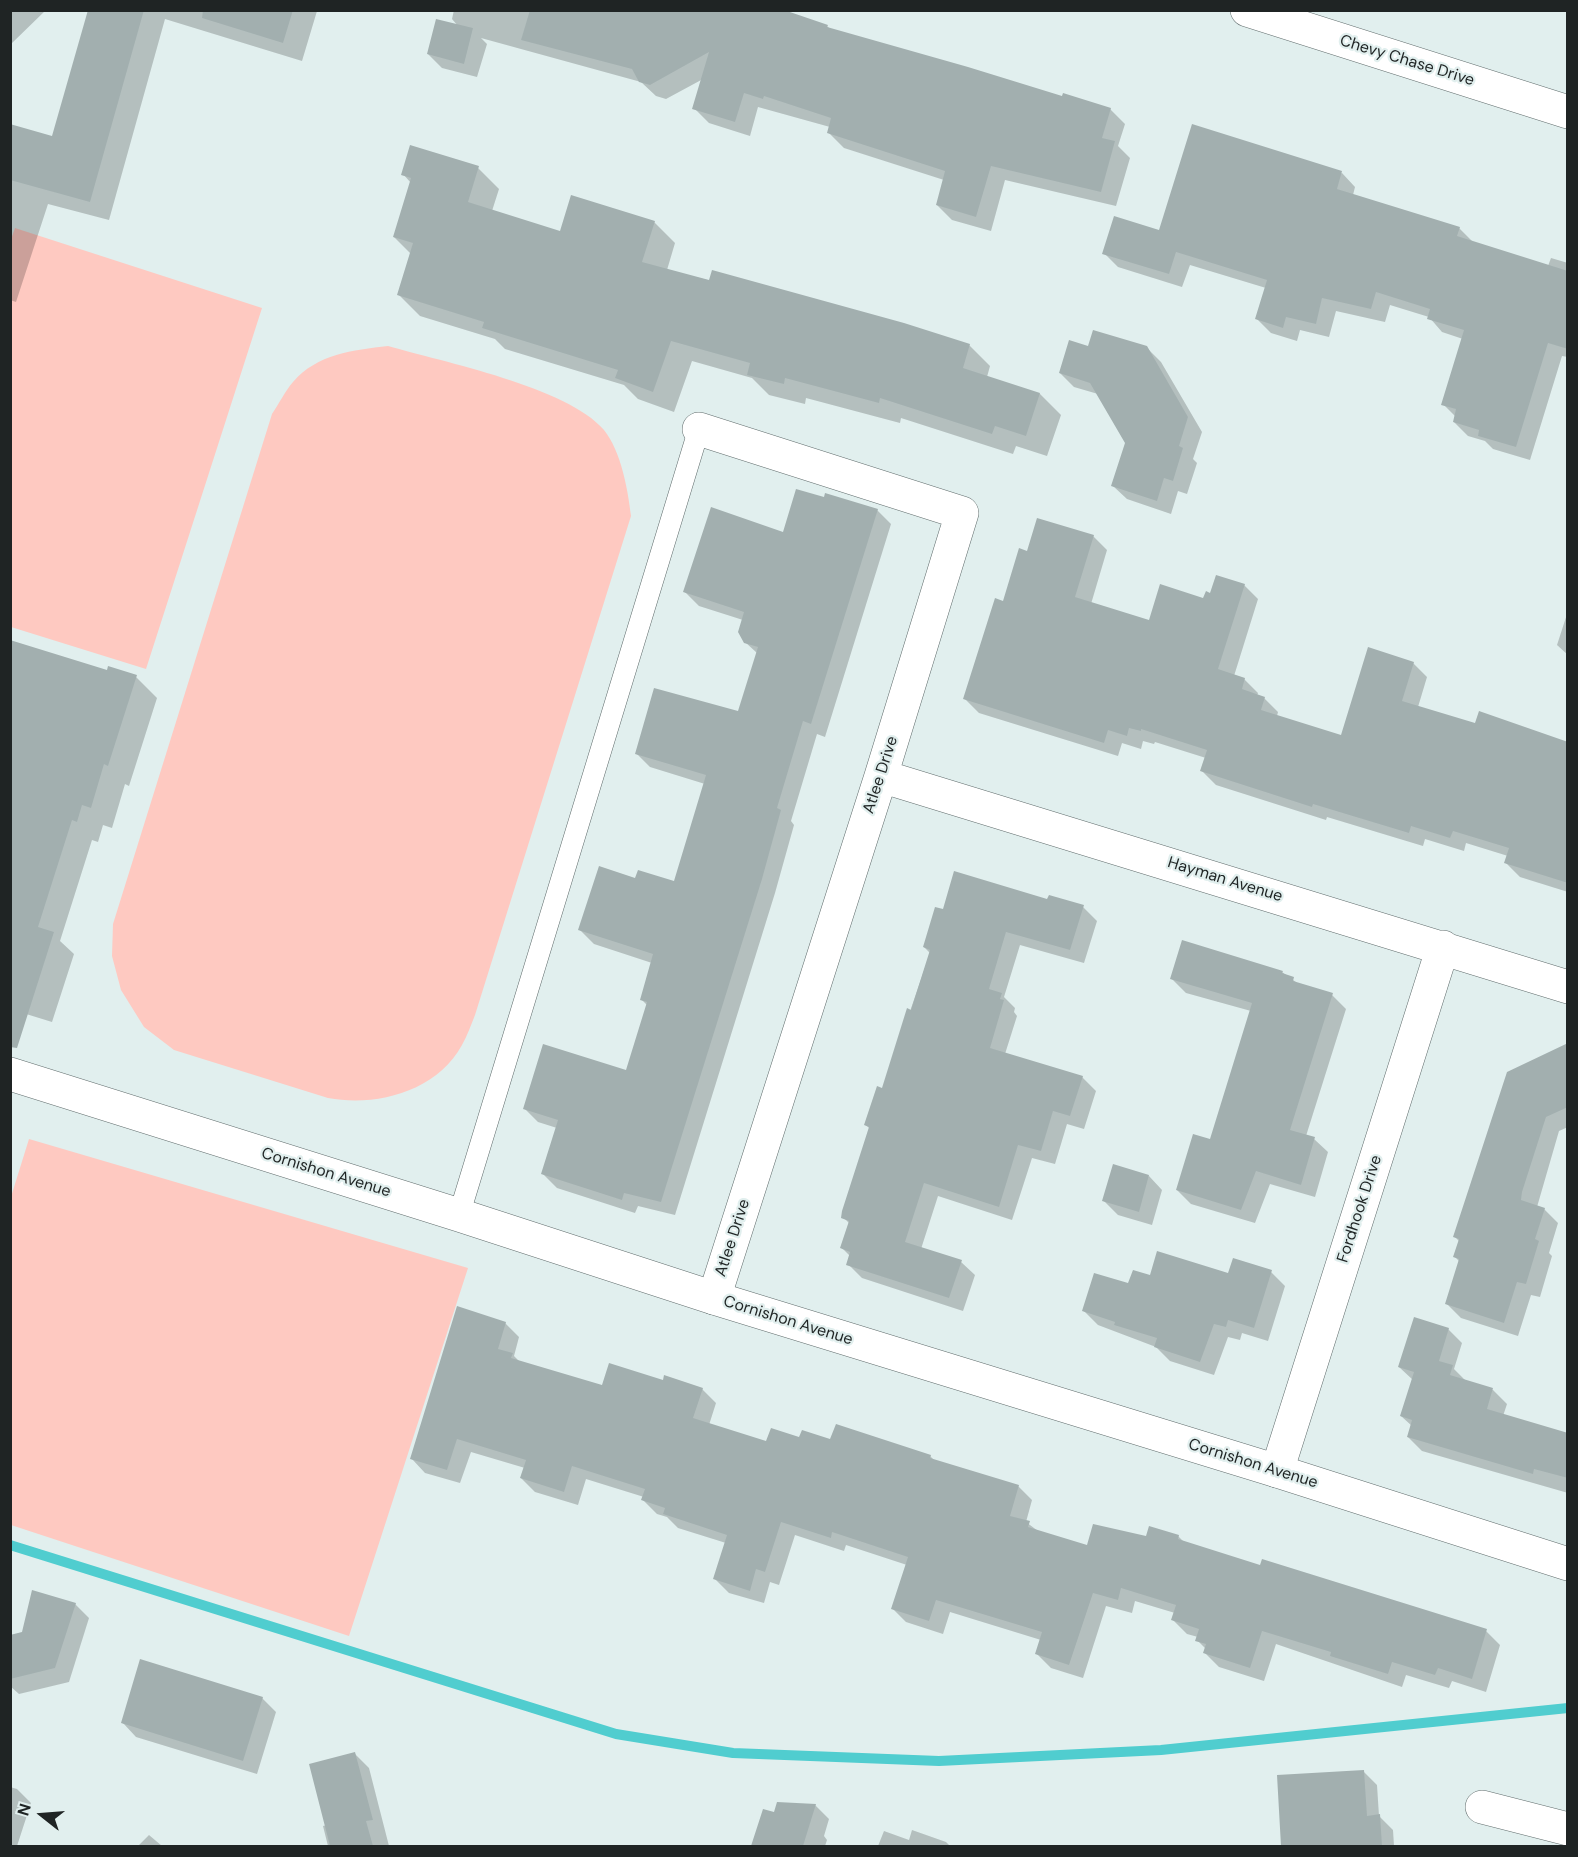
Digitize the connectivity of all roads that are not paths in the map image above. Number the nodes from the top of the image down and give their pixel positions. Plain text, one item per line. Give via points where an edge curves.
1 (1246, 10) edge
2 (1568, 112) edge
3 (699, 429) joint
4 (881, 776) junction
5 (1443, 947) junction
6 (1568, 987) edge
7 (10, 1074) edge
8 (459, 1215) junction
9 (714, 1298) junction
10 (1277, 1471) junction
11 (1568, 1564) edge
12 (1482, 1808) dead end
13 (1568, 1829) edge

1 - 2 street, Chevy Chase Drive
3 - 4 street, Atlee Drive via 962,513
3 - 8 lane
4 - 5 street, Hayman Avenue
4 - 9 street, Atlee Drive
5 - 6 street, Hayman Avenue
5 - 10 street, Fordhook Drive
7 - 8 street, Cornishon Avenue
8 - 9 street, Cornishon Avenue
9 - 10 street, Cornishon Avenue
10 - 11 street, Cornishon Avenue
12 - 13 street

